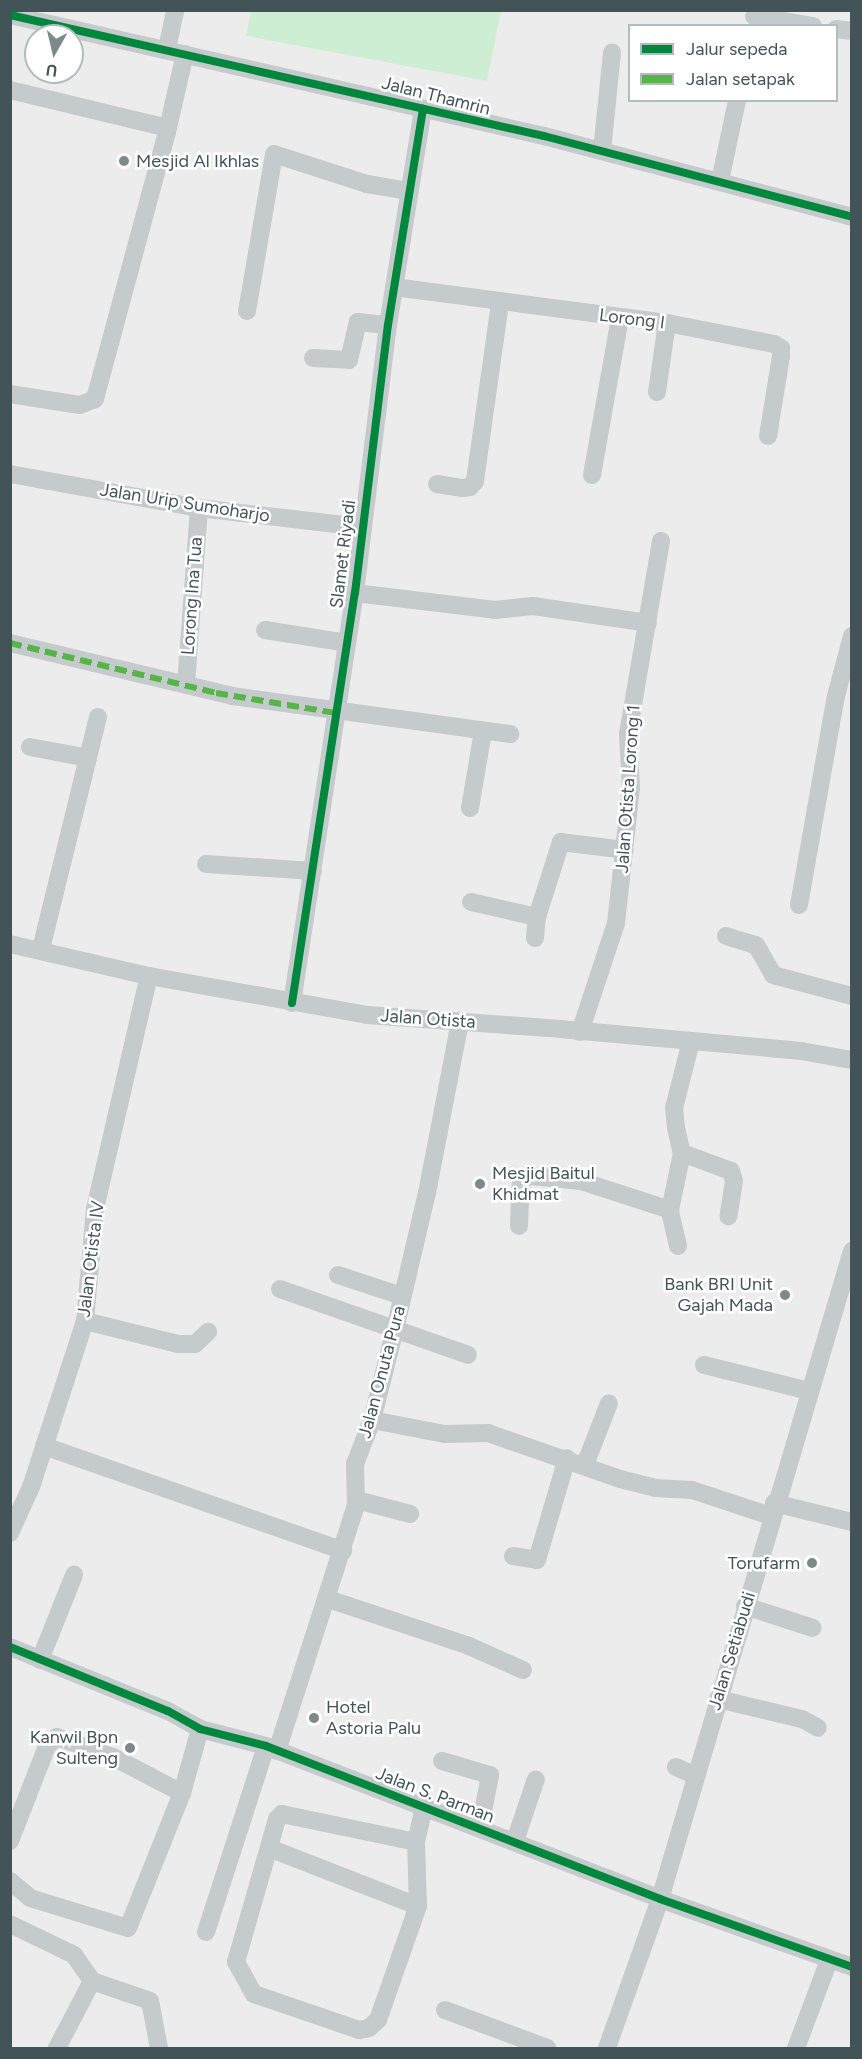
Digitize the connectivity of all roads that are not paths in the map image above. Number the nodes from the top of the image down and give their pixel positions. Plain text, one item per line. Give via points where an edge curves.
1 (175, 10) edge
2 (10, 15) edge
3 (754, 17) edge
4 (72, 19) edge
5 (800, 24) edge
6 (167, 49) junction
7 (612, 53) dead end
8 (185, 54) junction
9 (10, 90) edge
10 (736, 102) edge
11 (423, 108) junction
12 (167, 132) junction
13 (602, 151) junction
14 (720, 181) junction
15 (409, 191) junction
16 (852, 217) edge
17 (394, 287) junction
18 (500, 303) junction
19 (247, 311) dead end
20 (620, 318) junction
21 (667, 323) junction
22 (388, 325) junction
23 (313, 358) dead end
24 (657, 392) dead end
25 (10, 394) edge
26 (768, 436) dead end
27 (10, 474) edge
28 (592, 475) dead end
29 (437, 484) dead end
30 (199, 508) junction
31 (361, 527) junction
32 (661, 541) dead end
33 (355, 592) junction
34 (648, 623) junction
35 (265, 630) dead end
36 (852, 636) edge
37 (10, 643) edge
38 (347, 643) junction
39 (186, 685) junction
40 (336, 713) junction
41 (98, 717) dead end
42 (483, 731) junction
43 (510, 734) dead end
44 (30, 747) dead end
45 (88, 758) junction
46 (470, 808) dead end
47 (625, 850) junction
48 (206, 864) dead end
49 (313, 871) junction
50 (471, 902) dead end
51 (800, 906) dead end
52 (537, 917) junction
53 (726, 936) dead end
54 (535, 938) dead end
55 (10, 944) edge
56 (41, 949) junction
57 (149, 976) junction
58 (852, 996) edge
59 (292, 1003) junction
60 (460, 1021) junction
61 (580, 1032) junction
62 (691, 1041) junction
63 (852, 1060) edge
64 (682, 1153) junction
65 (670, 1210) junction
66 (728, 1217) dead end
67 (519, 1226) dead end
68 (678, 1246) dead end
69 (852, 1251) edge
70 (338, 1275) dead end
71 (280, 1289) dead end
72 (402, 1296) junction
73 (85, 1321) junction
74 (395, 1329) junction
75 (208, 1332) dead end
76 (468, 1354) dead end
77 (704, 1365) dead end
78 (809, 1391) junction
79 (609, 1403) dead end
80 (372, 1420) junction
81 (44, 1446) junction
82 (567, 1458) junction
83 (585, 1465) junction
84 (357, 1500) junction
85 (773, 1510) junction
86 (410, 1514) dead end
87 (852, 1522) edge
88 (10, 1533) edge
89 (343, 1551) junction
90 (513, 1556) dead end
91 (75, 1575) dead end
92 (328, 1599) junction
93 (745, 1606) junction
94 (813, 1628) dead end
95 (10, 1647) edge
96 (40, 1660) junction
97 (523, 1670) dead end
98 (718, 1699) junction
99 (818, 1728) dead end
100 (200, 1729) junction
101 (271, 1749) junction
102 (442, 1761) dead end
103 (675, 1767) dead end
104 (694, 1775) junction
105 (537, 1779) dead end
106 (182, 1793) junction
107 (424, 1806) junction
108 (480, 1828) junction
109 (10, 1841) edge
110 (515, 1841) junction
111 (416, 1842) junction
112 (269, 1848) junction
113 (10, 1881) edge
114 (660, 1899) junction
115 (418, 1905) junction
116 (10, 1924) edge
117 (206, 1932) dead end
118 (828, 1960) junction
119 (852, 1967) edge
120 (92, 1981) junction
121 (445, 2010) dead end
122 (57, 2049) edge
123 (159, 2049) edge
124 (547, 2049) edge
125 (607, 2049) edge
126 (796, 2049) edge

1 - 6 street
2 - 4 street, Jalan Thamrin
3 - 5 street
4 - 6 street, Jalan Thamrin
6 - 8 street, Jalan Thamrin
7 - 13 street
8 - 11 street, Jalan Thamrin
8 - 12 street
9 - 12 street via 165,127
10 - 14 street
11 - 13 street, Jalan Thamrin
11 - 15 street, Slamet Riyadi
12 - 25 street via 95,399 81,405
13 - 14 street, Jalan Thamrin
14 - 16 street, Jalan Thamrin
15 - 17 street, Slamet Riyadi
15 - 19 street via 367,184 274,154
17 - 18 street, Lorong I
17 - 22 street, Slamet Riyadi
18 - 20 street, Lorong I
18 - 29 street via 475,481 470,487
20 - 21 street, Lorong I
20 - 28 street
21 - 24 street
21 - 26 street, Lorong I via 781,348
22 - 23 street via 358,322 349,360
22 - 31 street, Slamet Riyadi
27 - 30 street, Jalan Urip Sumoharjo
30 - 31 street, Jalan Urip Sumoharjo
30 - 39 street, Lorong Ina Tua
31 - 33 street, Slamet Riyadi
32 - 34 street, Jalan Otista Lorong 1
33 - 34 street via 495,610 533,606
33 - 38 street, Slamet Riyadi
34 - 47 street, Jalan Otista Lorong 1 via 628,734 632,773
35 - 38 street
36 - 51 street via 836,696
37 - 39 street
38 - 40 street, Slamet Riyadi
39 - 40 street
40 - 42 street
40 - 49 street, Slamet Riyadi
41 - 45 street
42 - 43 street
42 - 46 street
44 - 45 street
45 - 56 street
47 - 52 street via 561,842
47 - 61 street, Jalan Otista Lorong 1 via 616,923
48 - 49 street
49 - 59 street, Slamet Riyadi
50 - 52 street
52 - 54 street
53 - 58 street via 756,945 773,975
55 - 56 street, Jalan Otista
56 - 57 street, Jalan Otista
57 - 59 street, Jalan Otista
57 - 73 street, Jalan Otista IV via 95,1209
59 - 60 street, Jalan Otista via 367,1015
60 - 61 street, Jalan Otista
60 - 72 street, Jalan Onuta Pura
61 - 62 street, Jalan Otista
62 - 63 street, Jalan Otista
62 - 64 street via 674,1108
64 - 65 street
64 - 66 street via 731,1172 734,1181
65 - 67 street via 581,1181 531,1176 521,1178
65 - 68 street
69 - 78 street, Jalan Setiabudi
70 - 72 street
71 - 74 street
72 - 74 street, Jalan Onuta Pura
73 - 75 street via 178,1344 195,1344
73 - 81 street, Jalan Otista IV
74 - 76 street
74 - 80 street, Jalan Onuta Pura
77 - 78 street
78 - 85 street, Jalan Setiabudi
79 - 83 street
80 - 82 street via 453,1435 478,1431
80 - 84 street, Jalan Onuta Pura via 355,1464
81 - 88 street, Jalan Otista IV via 32,1487
81 - 89 street
82 - 83 street
82 - 90 street via 537,1560
83 - 85 street via 647,1487 692,1490
84 - 86 street
84 - 89 street, Jalan Onuta Pura
85 - 87 street
85 - 93 street, Jalan Setiabudi
89 - 92 street, Jalan Onuta Pura
91 - 96 street
92 - 97 street via 469,1646
92 - 101 street, Jalan Onuta Pura
93 - 94 street
93 - 98 street, Jalan Setiabudi
95 - 96 street, Jalan S. Parman
96 - 100 street, Jalan S. Parman via 168,1711
98 - 99 street via 802,1719
98 - 104 street, Jalan Setiabudi
100 - 101 street, Jalan S. Parman
100 - 106 street
101 - 107 street, Jalan S. Parman
101 - 117 street, Jalan Onuta Pura
102 - 108 street via 490,1775
103 - 104 street
104 - 114 street, Jalan Setiabudi
105 - 110 street
106 - 109 street via 114,1757 57,1737 47,1746
106 - 113 street via 128,1928 30,1898
107 - 108 street, Jalan S. Parman
107 - 111 street
108 - 110 street, Jalan S. Parman
110 - 114 street, Jalan S. Parman
111 - 112 street via 288,1812 277,1819
111 - 115 street
112 - 115 street
112 - 115 street via 236,1962 254,1994 359,2030 369,2028 378,2020 390,1991
114 - 118 street, Jalan S. Parman
114 - 125 street, Jalan Setiabudi
116 - 120 street via 77,1957
118 - 119 street, Jalan S. Parman
118 - 126 street
120 - 122 street
120 - 123 street via 150,2001
121 - 124 street

